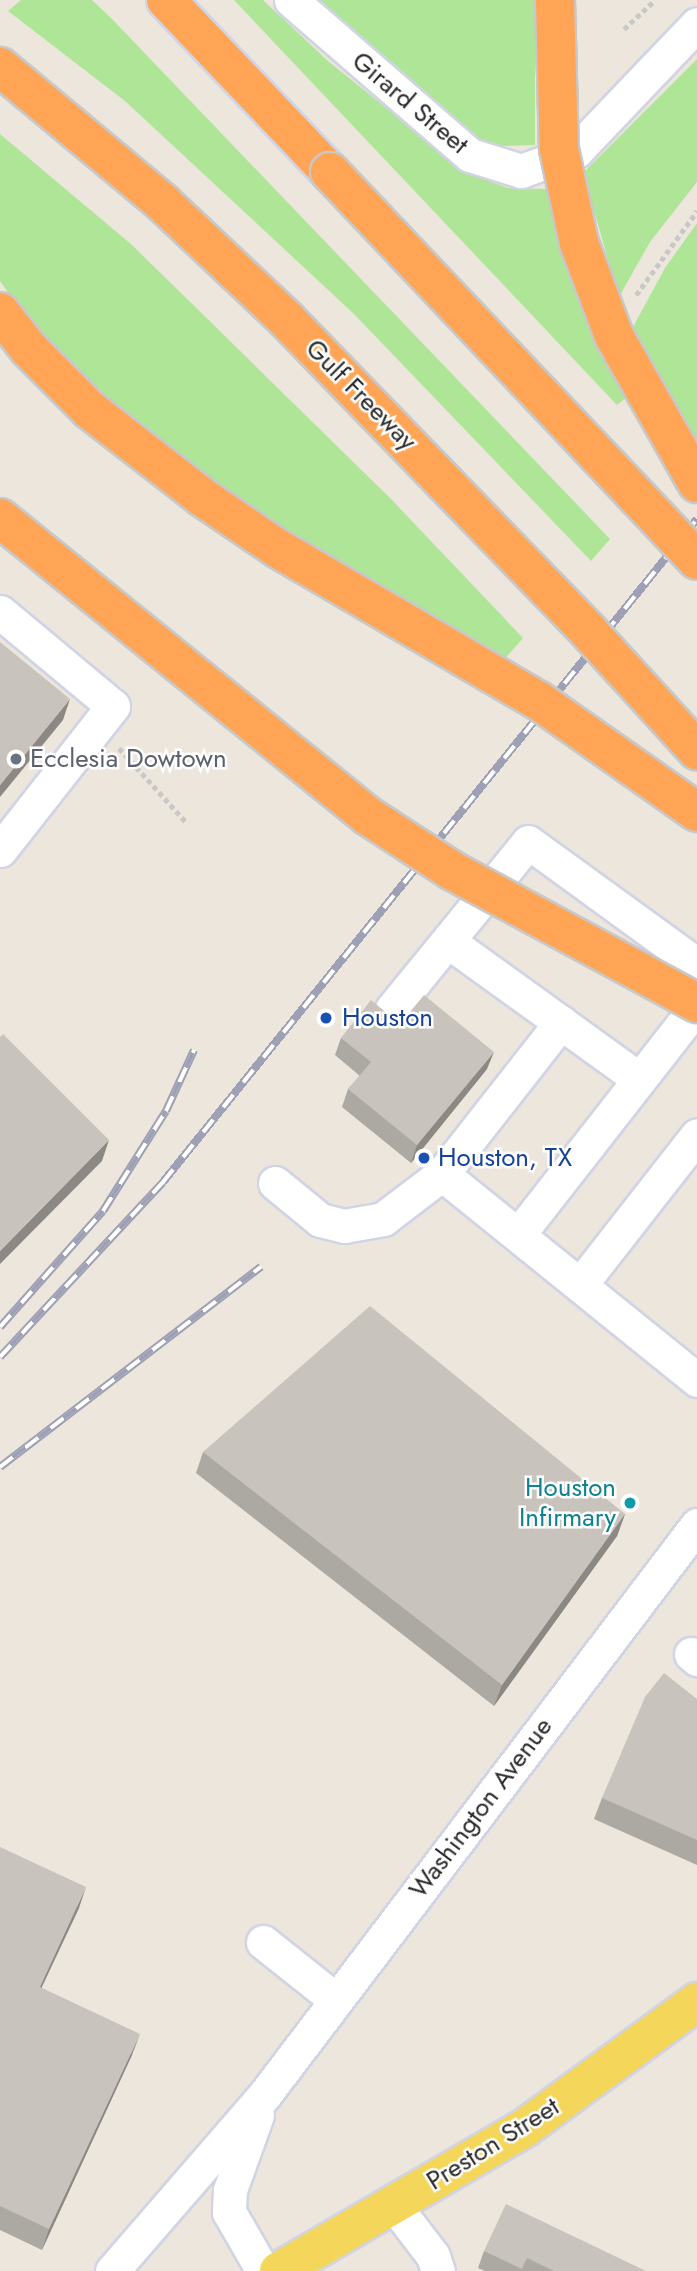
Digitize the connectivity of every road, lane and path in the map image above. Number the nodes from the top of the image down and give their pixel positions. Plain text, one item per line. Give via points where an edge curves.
1 (166, 0) edge
2 (291, 0) edge
3 (555, 0) edge
4 (655, 0) edge
5 (697, 24) edge
6 (624, 29) dead end
7 (0, 67) edge
8 (697, 211) edge
9 (630, 304) dead end
10 (0, 312) edge
11 (697, 483) edge
12 (0, 518) edge
13 (697, 560) edge
14 (0, 612) edge
15 (98, 725) junction
16 (697, 750) edge
17 (697, 812) edge
18 (187, 823) dead end
19 (0, 850) edge
20 (450, 942) junction
21 (697, 965) edge
22 (697, 1004) edge
23 (392, 1009) dead end
24 (561, 1022) junction
25 (639, 1079) junction
26 (697, 1135) edge
27 (442, 1174) junction
28 (275, 1182) dead end
29 (518, 1235) junction
30 (580, 1285) junction
31 (697, 1380) edge
32 (695, 1532) edge
33 (263, 1942) dead end
34 (336, 2000) junction
35 (697, 2002) edge
36 (266, 2093) junction
37 (394, 2205) junction
38 (112, 2271) edge
39 (263, 2271) edge
40 (279, 2271) edge
41 (438, 2271) edge

1 - 13 highway, bridge
2 - 5 street, Girard Street via 470,155 521,171 576,151
3 - 11 highway, bridge via 559,149 579,243 614,336
4 - 6 path
7 - 16 highway, Gulf Freeway, bridge via 163,203 286,319 581,623
8 - 9 path
10 - 17 highway, bridge via 29,349 90,410 202,497 277,548 539,701
12 - 22 highway, bridge via 368,816 451,870
14 - 15 street via 113,706
15 - 18 path
15 - 19 street
20 - 21 street via 528,842
20 - 23 street
20 - 24 street
22 - 25 street
24 - 25 street
24 - 27 street
25 - 29 street
26 - 30 street
27 - 28 street via 383,1219 344,1226 320,1220
27 - 29 street
29 - 30 street
30 - 31 street
32 - 34 street, Washington Avenue
33 - 34 street
34 - 36 street, Washington Avenue
35 - 37 main road, Preston Street via 526,2127
36 - 38 street, Washington Avenue
36 - 39 street, Washington Avenue via 229,2190 229,2212
37 - 40 main road, Preston Street
37 - 41 street via 433,2256

